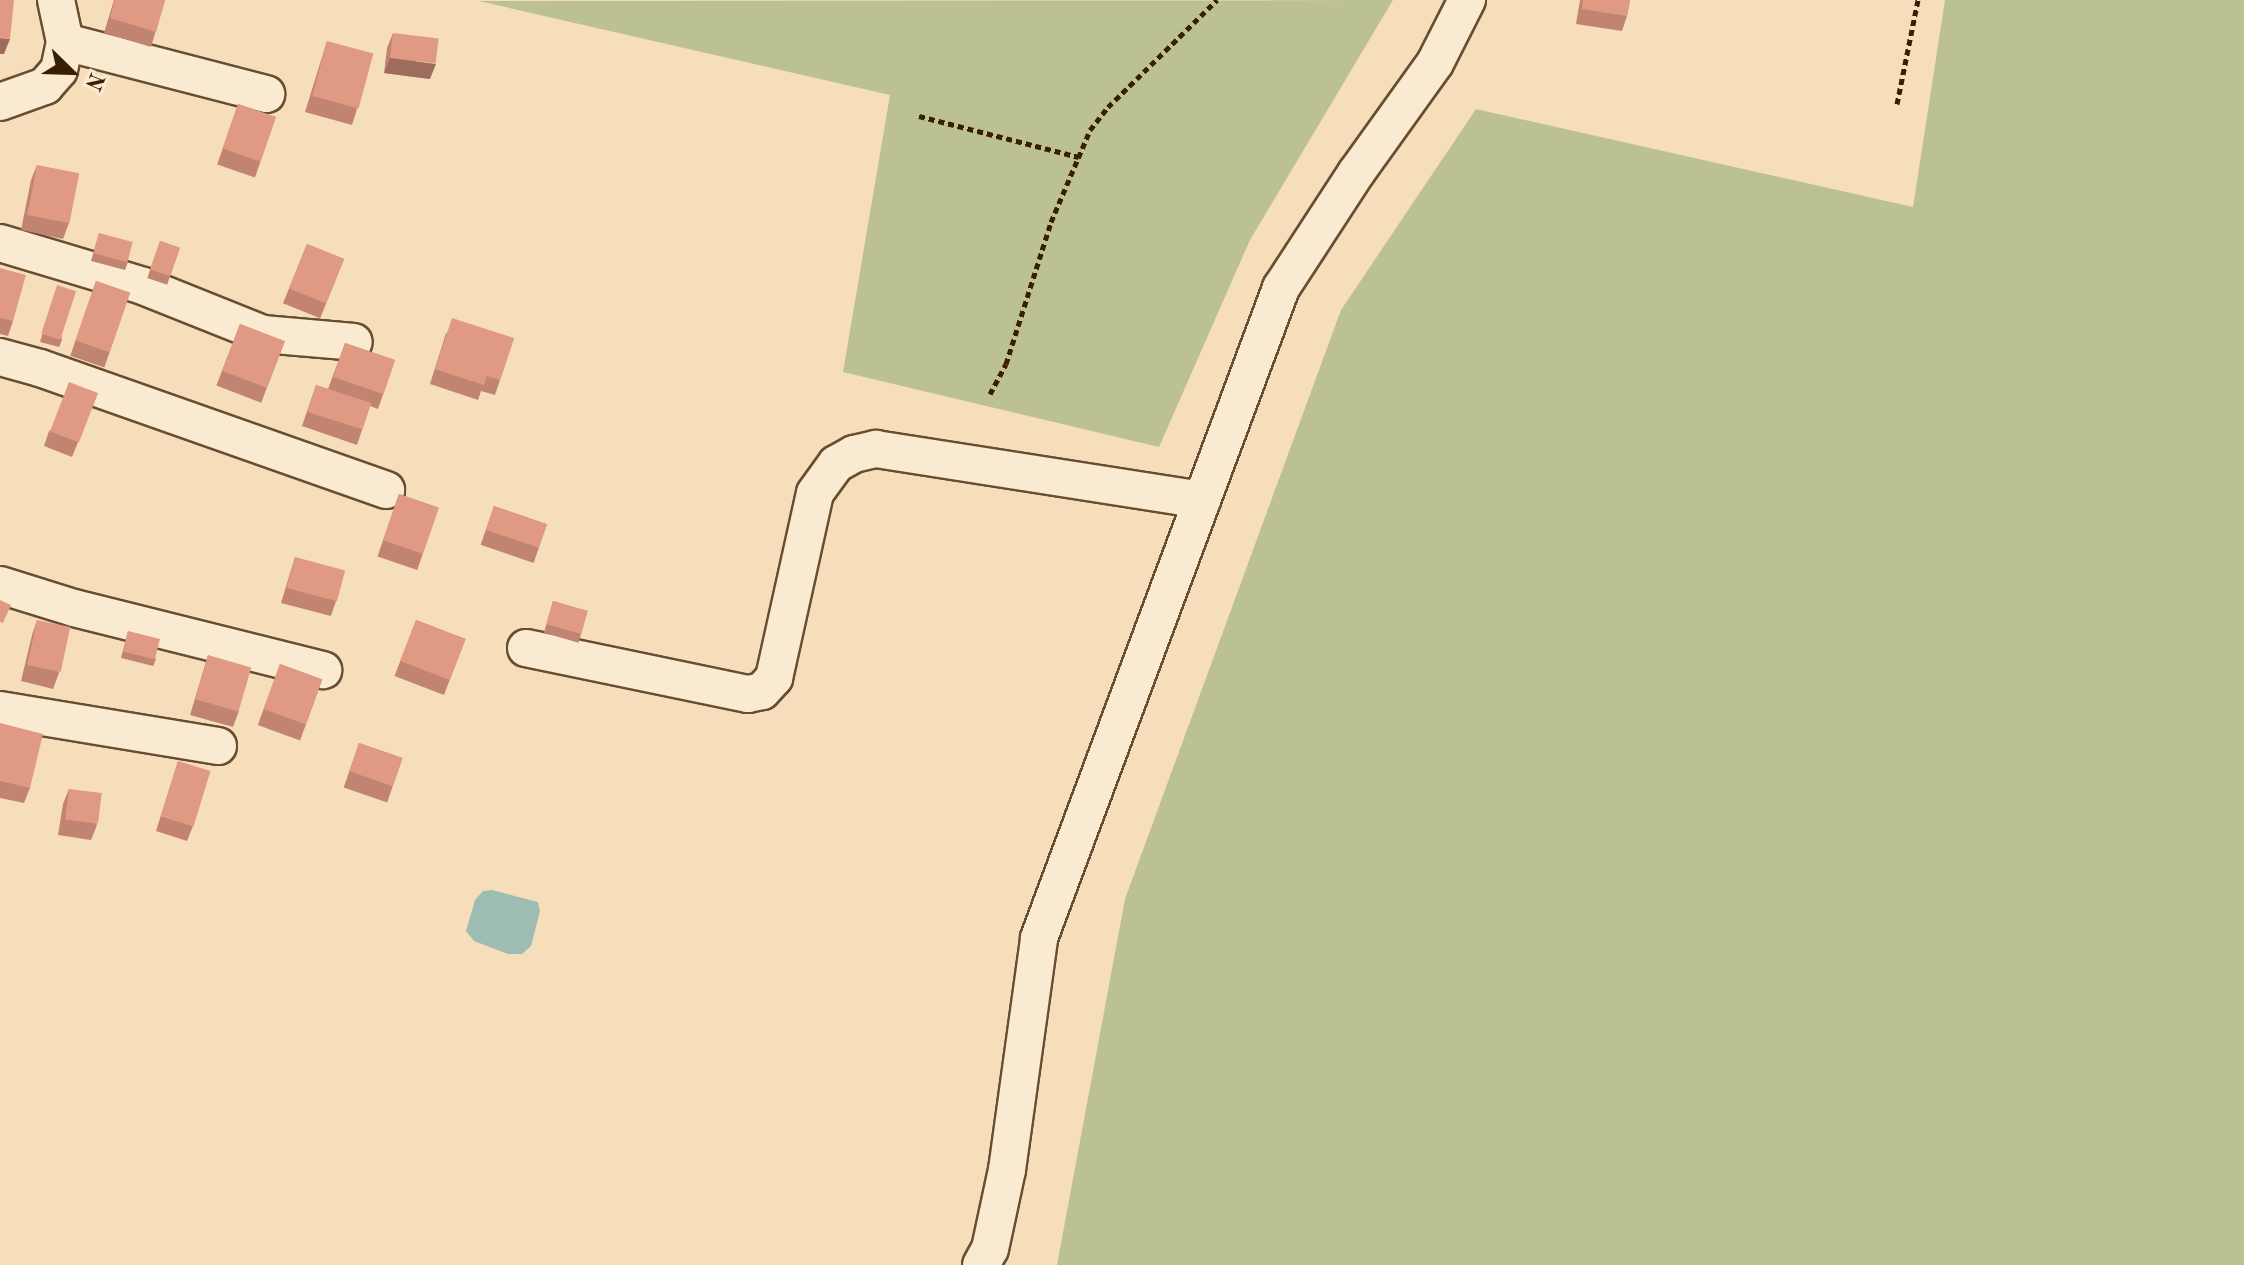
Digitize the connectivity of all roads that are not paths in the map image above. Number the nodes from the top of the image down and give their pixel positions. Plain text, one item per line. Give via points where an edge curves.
1 (56, 0) edge
2 (1467, 0) edge
3 (65, 42) junction
4 (266, 94) dead end
5 (0, 102) edge
6 (0, 243) edge
7 (354, 342) edge
8 (0, 357) edge
9 (386, 490) dead end
10 (1202, 500) junction
11 (0, 585) edge
12 (526, 648) dead end
13 (323, 670) dead end
14 (0, 710) edge
15 (218, 746) dead end
16 (981, 1265) edge

1 - 3 street
2 - 10 street via 1435,63 1281,288
3 - 4 street
3 - 5 street via 59,70 45,86
6 - 7 street via 143,286 263,334
8 - 9 street
10 - 12 street via 865,451 836,464 815,493 774,678 762,691 748,694
10 - 16 street via 1039,938 1007,1170 990,1249
11 - 13 street
14 - 15 street

